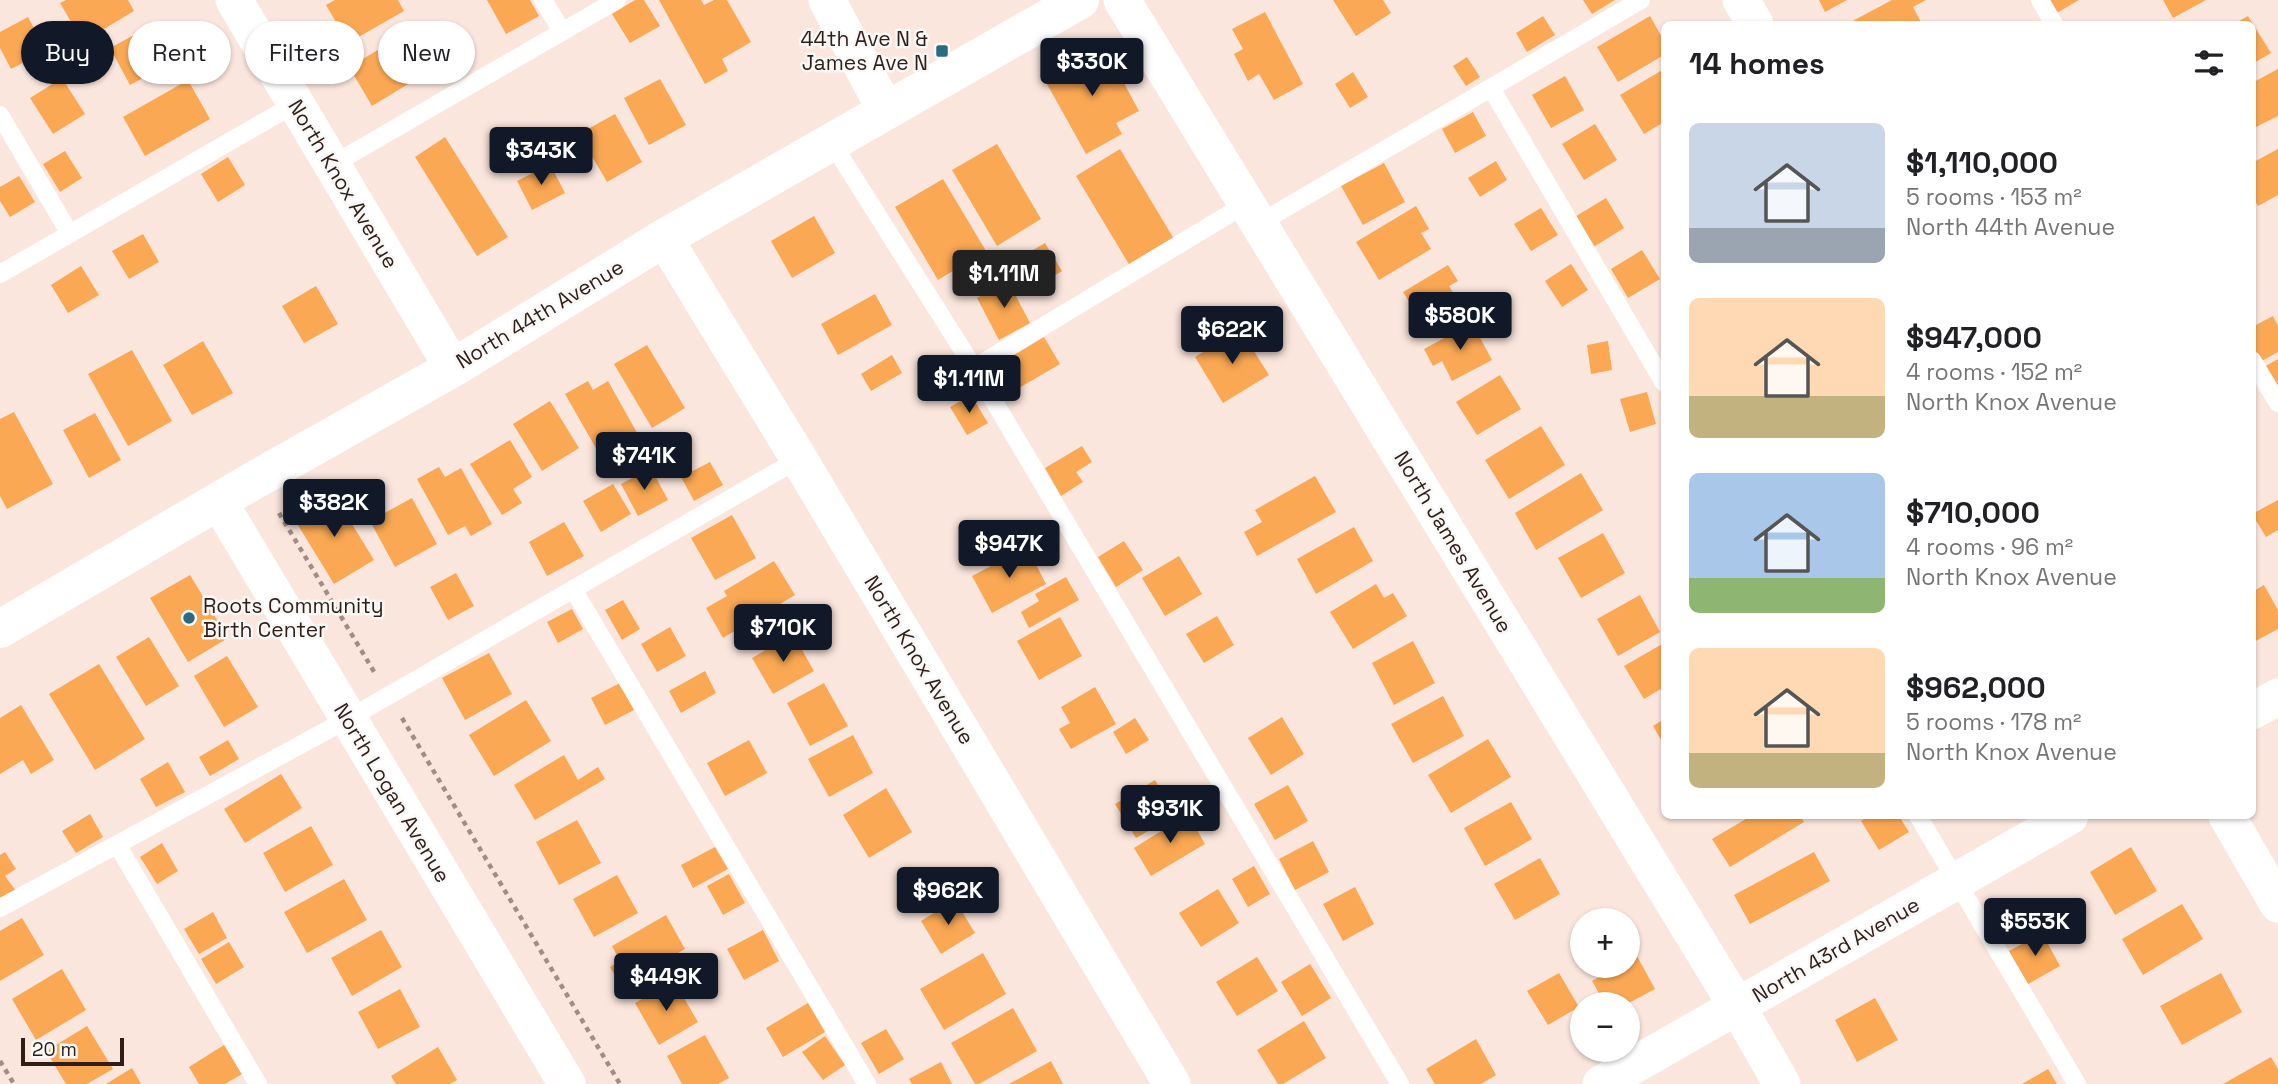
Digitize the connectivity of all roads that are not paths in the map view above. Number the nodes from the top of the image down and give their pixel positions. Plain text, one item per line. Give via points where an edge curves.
1 (234, 0) edge
2 (543, 0) edge
3 (617, 0) edge
4 (827, 0) edge
5 (1080, 0) edge
6 (1122, 0) edge
7 (1641, 0) edge
8 (1741, 0) edge
9 (2040, 0) edge
10 (1753, 21) edge
11 (2052, 21) edge
12 (562, 32) junction
13 (1491, 88) junction
14 (295, 104) junction
15 (886, 111) junction
16 (0, 115) edge
17 (832, 143) junction
18 (332, 165) junction
19 (1252, 214) junction
20 (70, 234) junction
21 (663, 238) junction
22 (0, 274) edge
23 (2256, 367) edge
24 (453, 368) junction
25 (974, 369) junction
26 (1661, 378) edge
27 (2278, 403) edge
28 (799, 459) junction
29 (219, 502) junction
30 (573, 589) junction
31 (3, 620) edge
32 (2278, 696) edge
33 (2256, 709) edge
34 (348, 719) junction
35 (1920, 819) edge
36 (2065, 819) edge
37 (2229, 819) edge
38 (118, 846) junction
39 (1956, 881) junction
40 (2278, 904) edge
41 (0, 908) edge
42 (1737, 1006) junction
43 (258, 1084) edge
44 (566, 1084) edge
45 (867, 1084) edge
46 (1172, 1084) edge
47 (1400, 1084) edge
48 (1601, 1084) edge
49 (1782, 1084) edge
50 (2077, 1084) edge

1 - 14 street, North Knox Avenue
2 - 12 lane
3 - 12 lane
4 - 15 street
5 - 15 street, North 44th Avenue
6 - 19 street, North James Avenue
7 - 13 lane
8 - 10 street
9 - 11 lane
12 - 18 lane
13 - 19 lane
13 - 26 lane
14 - 18 street, North Knox Avenue
14 - 20 lane
15 - 17 street, North 44th Avenue
16 - 20 lane
17 - 21 street, North 44th Avenue
17 - 25 lane
18 - 24 street, North Knox Avenue
19 - 25 lane
19 - 42 street, North James Avenue
20 - 22 lane
21 - 24 street, North 44th Avenue
21 - 28 street, North Knox Avenue
23 - 27 lane
24 - 29 street, North 44th Avenue
25 - 47 lane
28 - 30 lane
28 - 46 street, North Knox Avenue
29 - 31 street, North 44th Avenue
29 - 34 street, North Logan Avenue
30 - 34 lane
30 - 45 lane
32 - 33 street
34 - 38 lane
34 - 44 street, North Logan Avenue
35 - 39 lane
36 - 39 street, North 43rd Avenue
37 - 40 street
38 - 41 lane
38 - 43 lane
39 - 42 street, North 43rd Avenue
39 - 50 lane
42 - 48 street, North 43rd Avenue
42 - 49 street, North James Avenue

